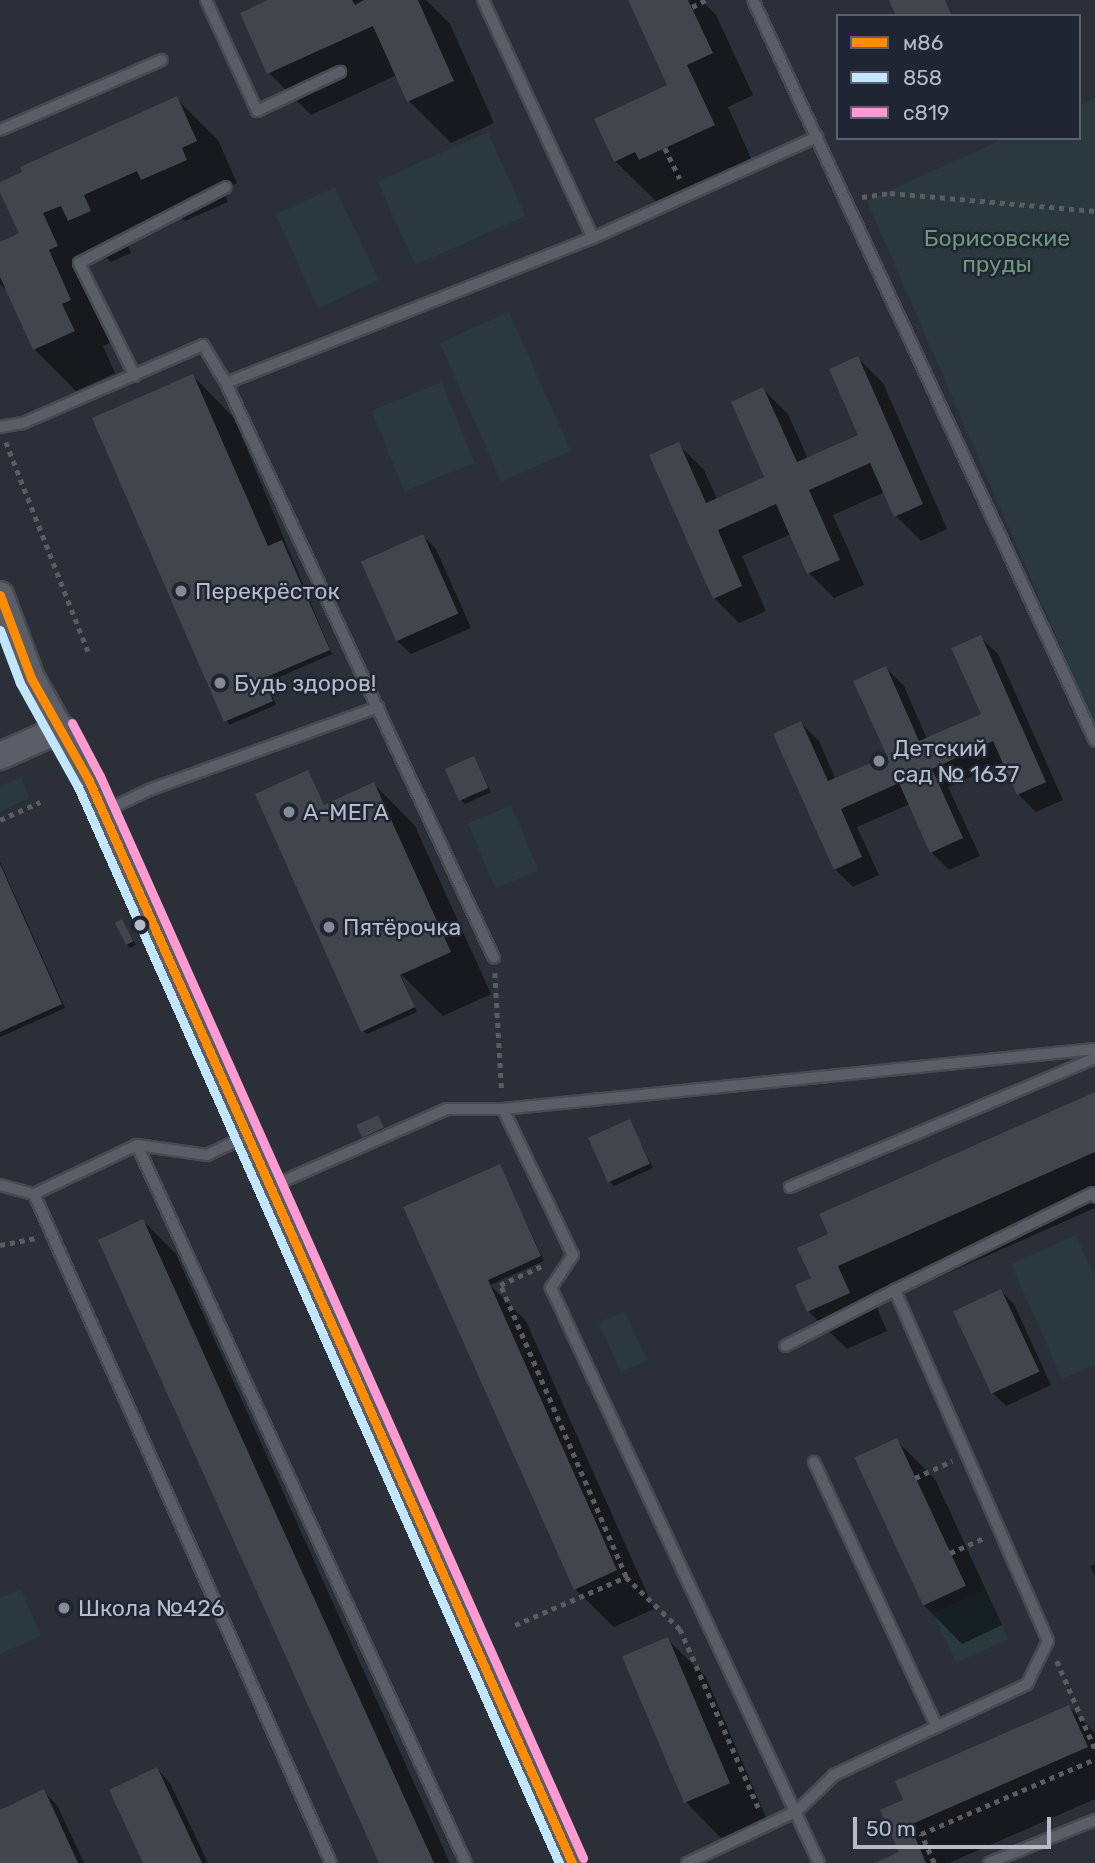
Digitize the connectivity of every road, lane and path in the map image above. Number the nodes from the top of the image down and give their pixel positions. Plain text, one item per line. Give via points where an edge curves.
1 (206, 0) edge
2 (483, 0) edge
3 (706, 0) edge
4 (753, 0) edge
5 (692, 7) dead end
6 (162, 60) dead end
7 (340, 72) dead end
8 (0, 130) edge
9 (817, 136) junction
10 (665, 148) dead end
11 (226, 187) dead end
12 (687, 195) junction
13 (847, 199) junction
14 (1095, 211) edge
15 (593, 238) junction
16 (135, 376) junction
17 (226, 383) junction
18 (0, 428) edge
19 (0, 596) edge
20 (88, 651) dead end
21 (378, 707) junction
22 (61, 729) junction
23 (1095, 741) edge
24 (0, 756) edge
25 (40, 802) dead end
26 (103, 812) junction
27 (0, 820) edge
28 (494, 958) joint
29 (1095, 1049) edge
30 (1095, 1058) edge
31 (503, 1109) junction
32 (247, 1136) junction
33 (137, 1145) junction
34 (0, 1185) edge
35 (790, 1187) dead end
36 (270, 1188) junction
37 (34, 1194) junction
38 (1095, 1197) edge
39 (53, 1235) junction
40 (0, 1245) edge
41 (554, 1261) dead end
42 (895, 1290) junction
43 (785, 1346) dead end
44 (967, 1454) junction
45 (814, 1462) dead end
46 (915, 1478) dead end
47 (1000, 1530) junction
48 (950, 1553) dead end
49 (626, 1577) junction
50 (515, 1625) dead end
51 (1048, 1641) junction
52 (937, 1727) junction
53 (1095, 1748) edge
54 (1095, 1759) edge
55 (797, 1811) junction
56 (1095, 1820) edge
57 (766, 1825) junction
58 (331, 1863) edge
59 (466, 1863) edge
60 (572, 1863) edge
61 (687, 1863) edge
62 (819, 1863) edge
63 (934, 1863) edge
64 (989, 1863) edge

1 - 7 lane via 257,111
2 - 15 lane
3 - 5 path
4 - 9 lane
6 - 8 lane
9 - 12 lane
9 - 13 lane
10 - 12 path
11 - 16 lane via 79,263
12 - 15 lane
13 - 14 path via 890,193
13 - 23 lane
15 - 17 lane
16 - 17 lane via 203,345
16 - 18 lane via 23,423
17 - 21 lane
18 - 20 path
19 - 22 street via 32,678
21 - 26 lane via 149,790
21 - 28 lane
22 - 24 street
22 - 26 street
25 - 27 path
26 - 32 street
28 - 31 path
29 - 31 lane
30 - 35 lane
31 - 36 lane via 447,1109
31 - 55 lane via 573,1255 551,1289
32 - 33 lane via 206,1155
32 - 36 street
33 - 37 lane
33 - 59 lane
34 - 37 lane
36 - 60 street
37 - 39 lane
38 - 42 lane via 1093,1193
39 - 40 path
39 - 58 lane
41 - 49 path via 500,1285
42 - 43 lane
42 - 44 lane
44 - 46 path
44 - 47 lane
45 - 52 lane
47 - 48 path
47 - 51 lane
49 - 50 path
49 - 57 path via 680,1629
51 - 52 lane via 1027,1684
51 - 53 path
52 - 55 lane via 834,1775
54 - 63 path via 921,1834
55 - 57 lane
55 - 62 lane
56 - 64 lane
57 - 61 lane

